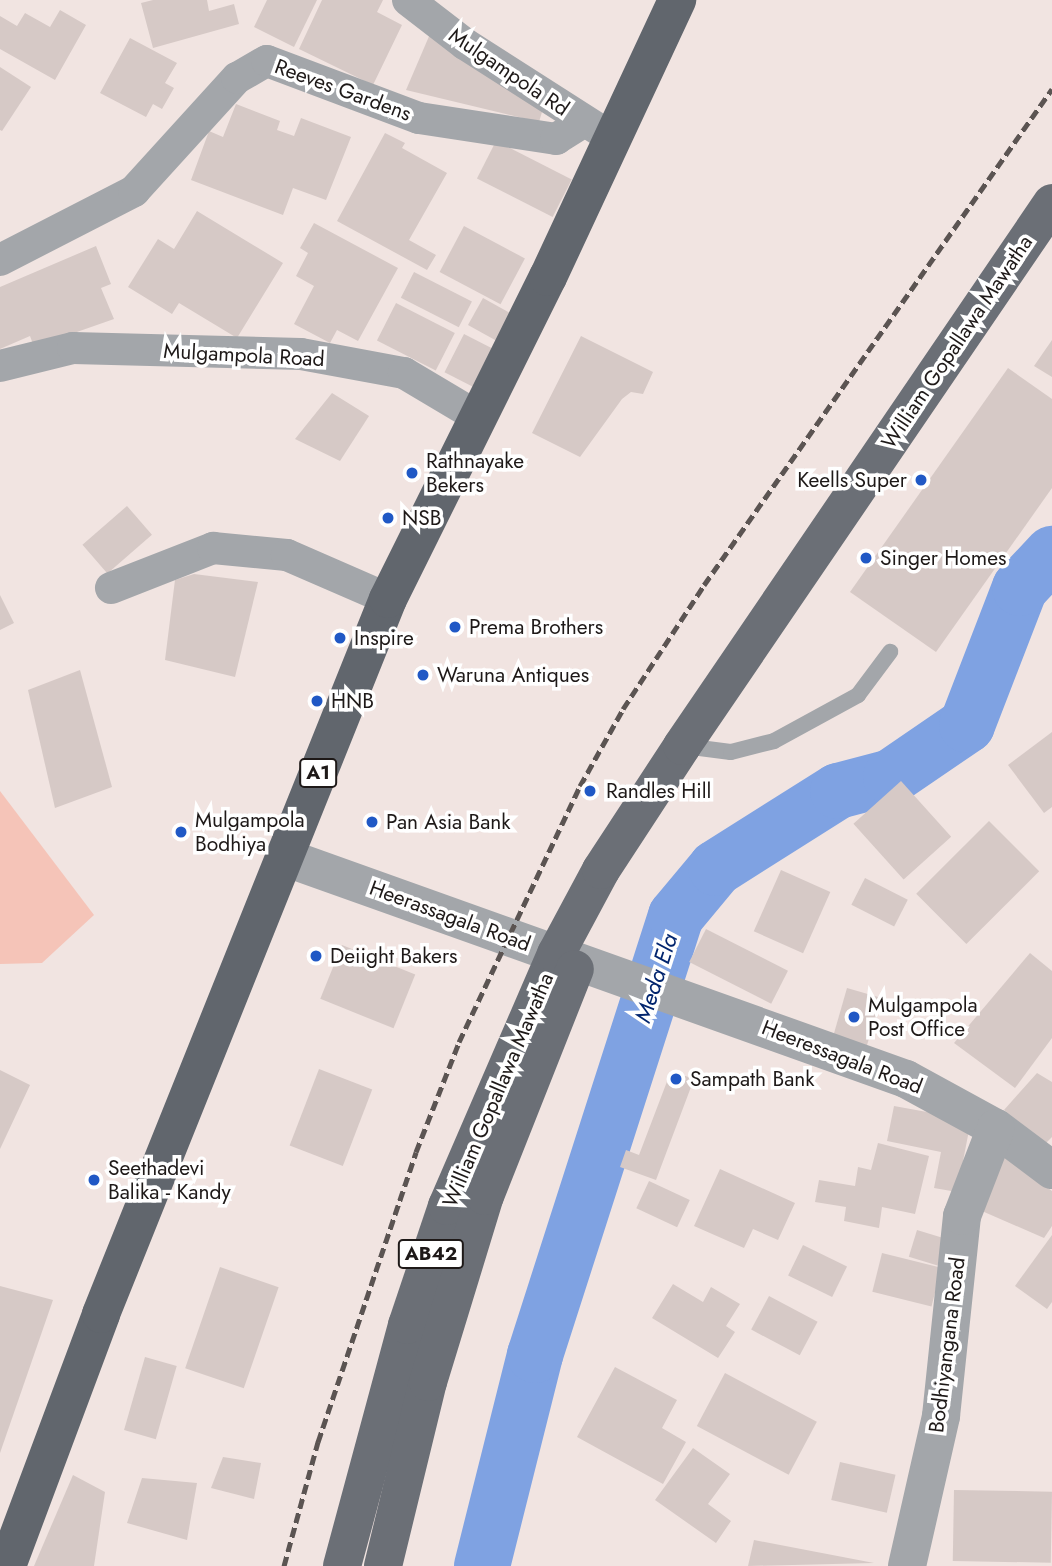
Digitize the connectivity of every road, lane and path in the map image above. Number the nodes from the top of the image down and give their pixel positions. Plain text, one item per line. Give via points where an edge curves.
1 (408, 0) edge
2 (677, 0) edge
3 (598, 130) junction
4 (1052, 203) edge
5 (0, 260) edge
6 (0, 366) edge
7 (478, 417) junction
8 (111, 588) dead end
9 (388, 599) junction
10 (890, 652) dead end
11 (682, 746) junction
12 (284, 857) junction
13 (567, 957) junction
14 (696, 1001) joint
15 (996, 1128) junction
16 (1052, 1170) edge
17 (6, 1566) edge
18 (342, 1566) edge
19 (383, 1566) edge
20 (907, 1566) edge

1 - 3 street, Mulgampola Rd via 466,44
2 - 3 highway, A1
3 - 5 street, Reeves Gardens via 556,139 418,118 267,61 237,78 134,191
3 - 7 highway, A1
4 - 11 main road, William Gopallawa Mawatha / AB42
6 - 7 street, Mulgampola Road via 74,348 301,354 404,373
7 - 9 highway, A1
8 - 9 street via 213,548 288,555
9 - 12 highway, A1
10 - 11 lane via 858,695 775,741 731,752
11 - 13 main road, William Gopallawa Mawatha / AB42 via 601,870
12 - 13 street, Heerassagala Road
12 - 17 highway, A1
13 - 14 street, Heerassagala Road
13 - 18 main road, William Gopallawa Mawatha / AB42 via 447,1206 407,1325
13 - 19 main road, William Gopallawa Mawatha / AB42 via 485,1196 428,1382
14 - 15 street, Heeressagala Road via 906,1079
15 - 16 street, Heeressagala Road
15 - 20 street, Bodhiyangana Road via 962,1216 941,1416

